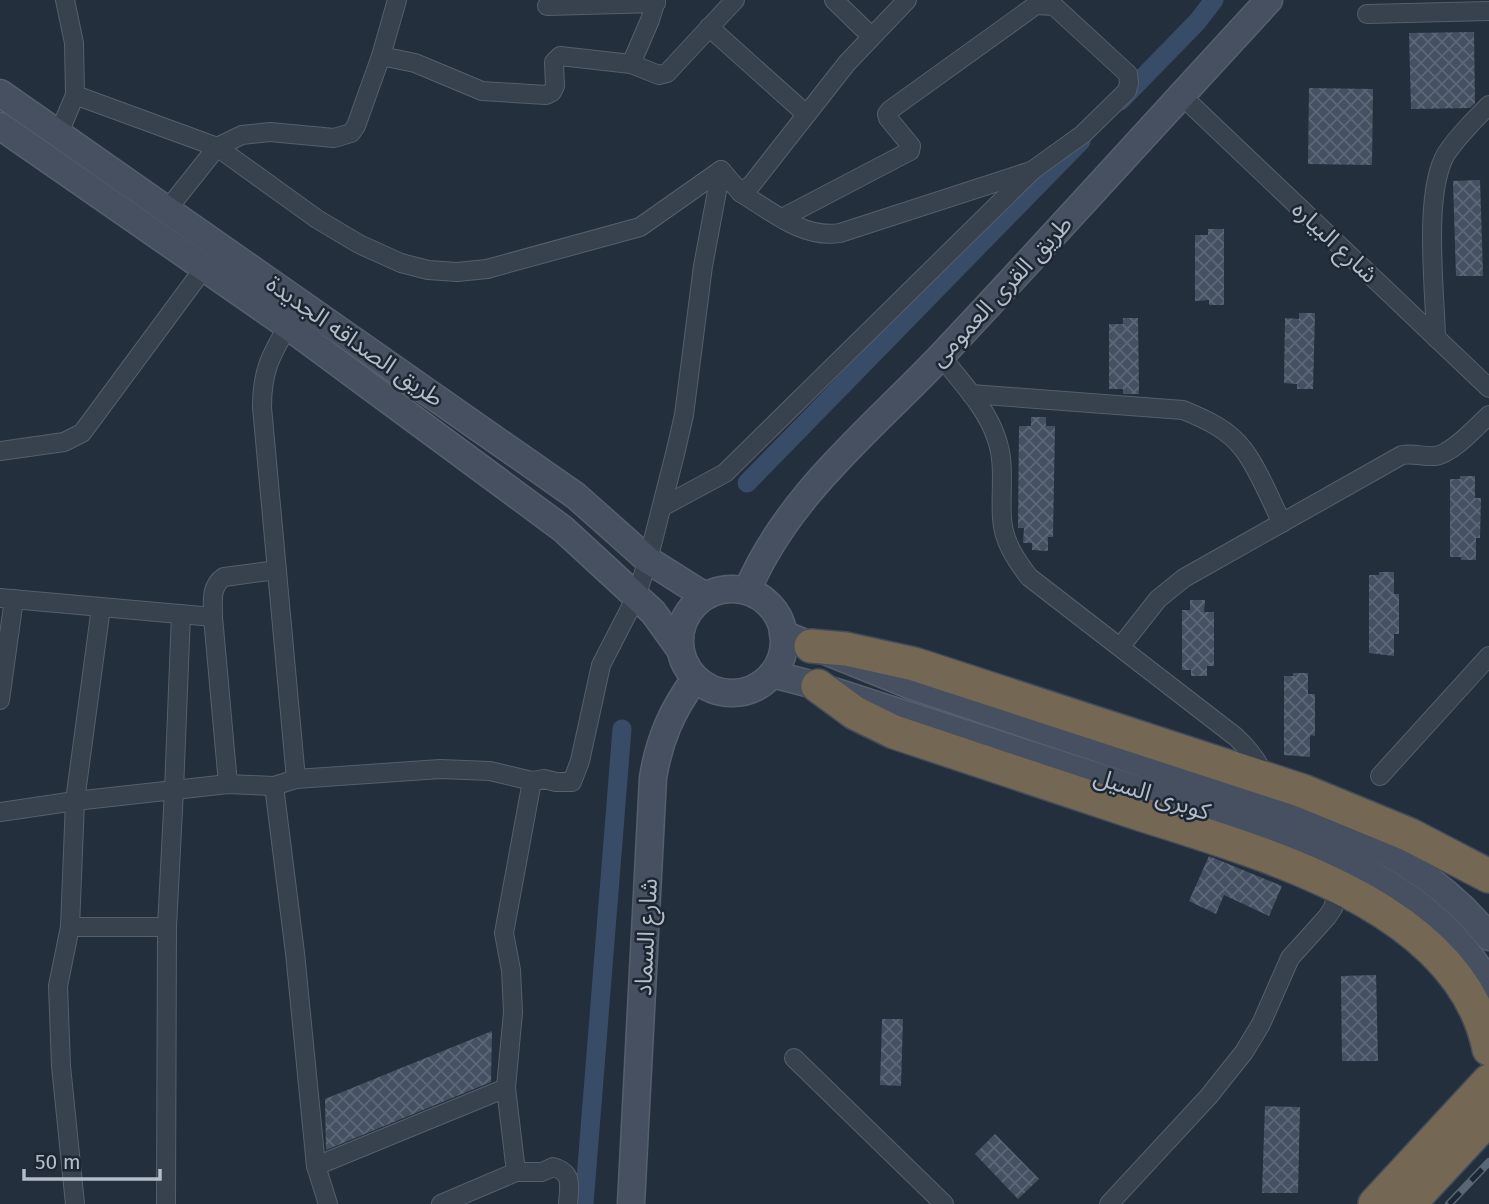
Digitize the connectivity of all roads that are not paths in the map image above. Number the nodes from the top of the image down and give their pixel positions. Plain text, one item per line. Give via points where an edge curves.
1 (65, 0) edge
2 (397, 0) edge
3 (735, 0) edge
4 (834, 0) edge
5 (907, 0) edge
6 (1269, 0) edge
7 (656, 1) edge
8 (547, 6) dead end
9 (1489, 11) edge
10 (1367, 14) dead end
11 (709, 27) junction
12 (871, 36) junction
13 (381, 56) junction
14 (631, 64) junction
15 (0, 93) edge
16 (75, 95) junction
17 (1181, 96) junction
18 (1489, 105) edge
19 (806, 114) junction
20 (0, 126) edge
21 (59, 133) junction
22 (217, 147) junction
23 (721, 170) junction
24 (1033, 170) junction
25 (741, 193) junction
26 (167, 210) junction
27 (782, 218) junction
28 (151, 231) junction
29 (204, 268) junction
30 (288, 326) junction
31 (1436, 338) junction
32 (941, 356) junction
33 (1489, 388) edge
34 (971, 394) junction
35 (1489, 415) edge
36 (0, 451) edge
37 (662, 507) junction
38 (1282, 523) junction
39 (648, 560) junction
40 (277, 570) junction
41 (747, 591) junction
42 (705, 596) junction
43 (636, 597) junction
44 (7, 598) edge
45 (101, 607) junction
46 (181, 614) junction
47 (213, 617) junction
48 (797, 640) junction
49 (1121, 646) junction
50 (680, 648) junction
51 (1489, 656) edge
52 (772, 674) junction
53 (695, 679) junction
54 (818, 687) junction
55 (0, 700) edge
56 (1380, 776) dead end
57 (296, 779) junction
58 (1266, 780) junction
59 (532, 781) junction
60 (228, 784) junction
61 (274, 786) junction
62 (174, 790) junction
63 (75, 801) junction
64 (0, 812) edge
65 (1489, 876) edge
66 (1339, 886) junction
67 (70, 927) junction
68 (167, 927) junction
69 (1489, 937) edge
70 (1489, 985) edge
71 (1489, 1049) edge
72 (794, 1058) dead end
73 (1489, 1081) edge
74 (506, 1088) junction
75 (1489, 1118) edge
76 (316, 1166) junction
77 (516, 1172) junction
78 (75, 1204) edge
79 (166, 1204) edge
80 (328, 1204) edge
81 (441, 1204) edge
82 (568, 1204) edge
83 (631, 1204) edge
84 (944, 1204) edge
85 (1109, 1204) edge
86 (1375, 1204) edge
87 (1409, 1204) edge

1 - 16 street via 74,44
2 - 13 street
3 - 11 street
4 - 12 street
5 - 12 street
6 - 17 street, طريق القرى العمومى
7 - 8 street
7 - 14 street
9 - 10 street
11 - 14 street via 667,73 659,75
11 - 19 street
12 - 19 street
13 - 14 street via 482,90 546,95 555,86 554,62 560,56
13 - 22 street via 351,133 334,138 253,133
15 - 21 street, طريق الصداقه الجديدة
16 - 21 street
16 - 22 street
17 - 31 street, شارع البياره
17 - 32 street, طريق القرى العمومى
18 - 31 street via 1445,156 1435,184
19 - 25 street
20 - 28 street, طريق الصداقه الجديدة
21 - 26 street, طريق الصداقه الجديدة
22 - 23 street via 359,244 401,263 457,272 487,269 640,227
22 - 26 street
23 - 25 street
23 - 37 street via 684,415
24 - 27 street via 825,236
24 - 27 street via 1083,134 1129,83 1128,74 1048,4 1036,5 890,110 888,118 911,146 910,151
24 - 37 street via 725,473
25 - 27 street
26 - 28 street
26 - 39 street, طريق الصداقه الجديدة via 576,496
28 - 29 street, طريق الصداقه الجديدة
29 - 30 street, طريق الصداقه الجديدة
29 - 36 street via 82,433 64,442
30 - 40 street via 268,359 262,382
30 - 43 street, طريق الصداقه الجديدة via 564,529
31 - 33 street, شارع البياره
32 - 34 street
32 - 41 street, طريق القرى العمومى via 796,506 768,547
34 - 38 street via 1183,410 1206,419 1243,449
34 - 49 street via 996,436 1002,471 1002,521 1017,560 1030,577
35 - 38 street via 1449,451 1437,456 1402,455
37 - 39 street
38 - 49 street via 1184,578 1158,599
39 - 42 street, طريق الصداقه الجديدة
39 - 43 street
40 - 47 street via 218,581
40 - 57 street
41 - 42 street via 732,588
41 - 48 street via 771,607
42 - 50 street via 684,618
43 - 50 street, طريق الصداقه الجديدة
43 - 59 street via 601,665 572,782
44 - 45 street
44 - 55 street
45 - 46 street
45 - 63 street
46 - 47 street
46 - 62 street
47 - 60 street
48 - 52 street via 784,648
48 - 58 highway via 914,664
48 - 69 street, كوبرى السيل via 912,686 1340,830 1393,854 1437,884
49 - 58 street via 1249,749
50 - 53 street
51 - 56 street
52 - 53 street via 760,686 726,694
52 - 54 street, كوبرى السيل
53 - 83 street, شارع السماد via 667,725 653,778
54 - 66 highway via 855,713 894,732 1275,859
54 - 70 street, كوبرى السيل via 1306,844 1354,864 1409,896 1449,930
57 - 59 street via 440,769 490,771
57 - 61 street
58 - 65 highway via 1375,819
59 - 74 street via 504,933 513,1012
60 - 61 street
60 - 62 street
61 - 76 street
62 - 63 street
62 - 68 street
63 - 64 street
63 - 67 street
66 - 71 highway via 1405,928 1450,969 1472,1001
66 - 85 street via 1327,917 1290,958 1244,1052
67 - 68 street
67 - 78 street via 58,986 58,1020
68 - 79 street
72 - 84 street
73 - 86 highway
74 - 76 street
74 - 77 street
75 - 87 highway
76 - 80 street
77 - 81 street
77 - 82 street via 562,1170 569,1182

